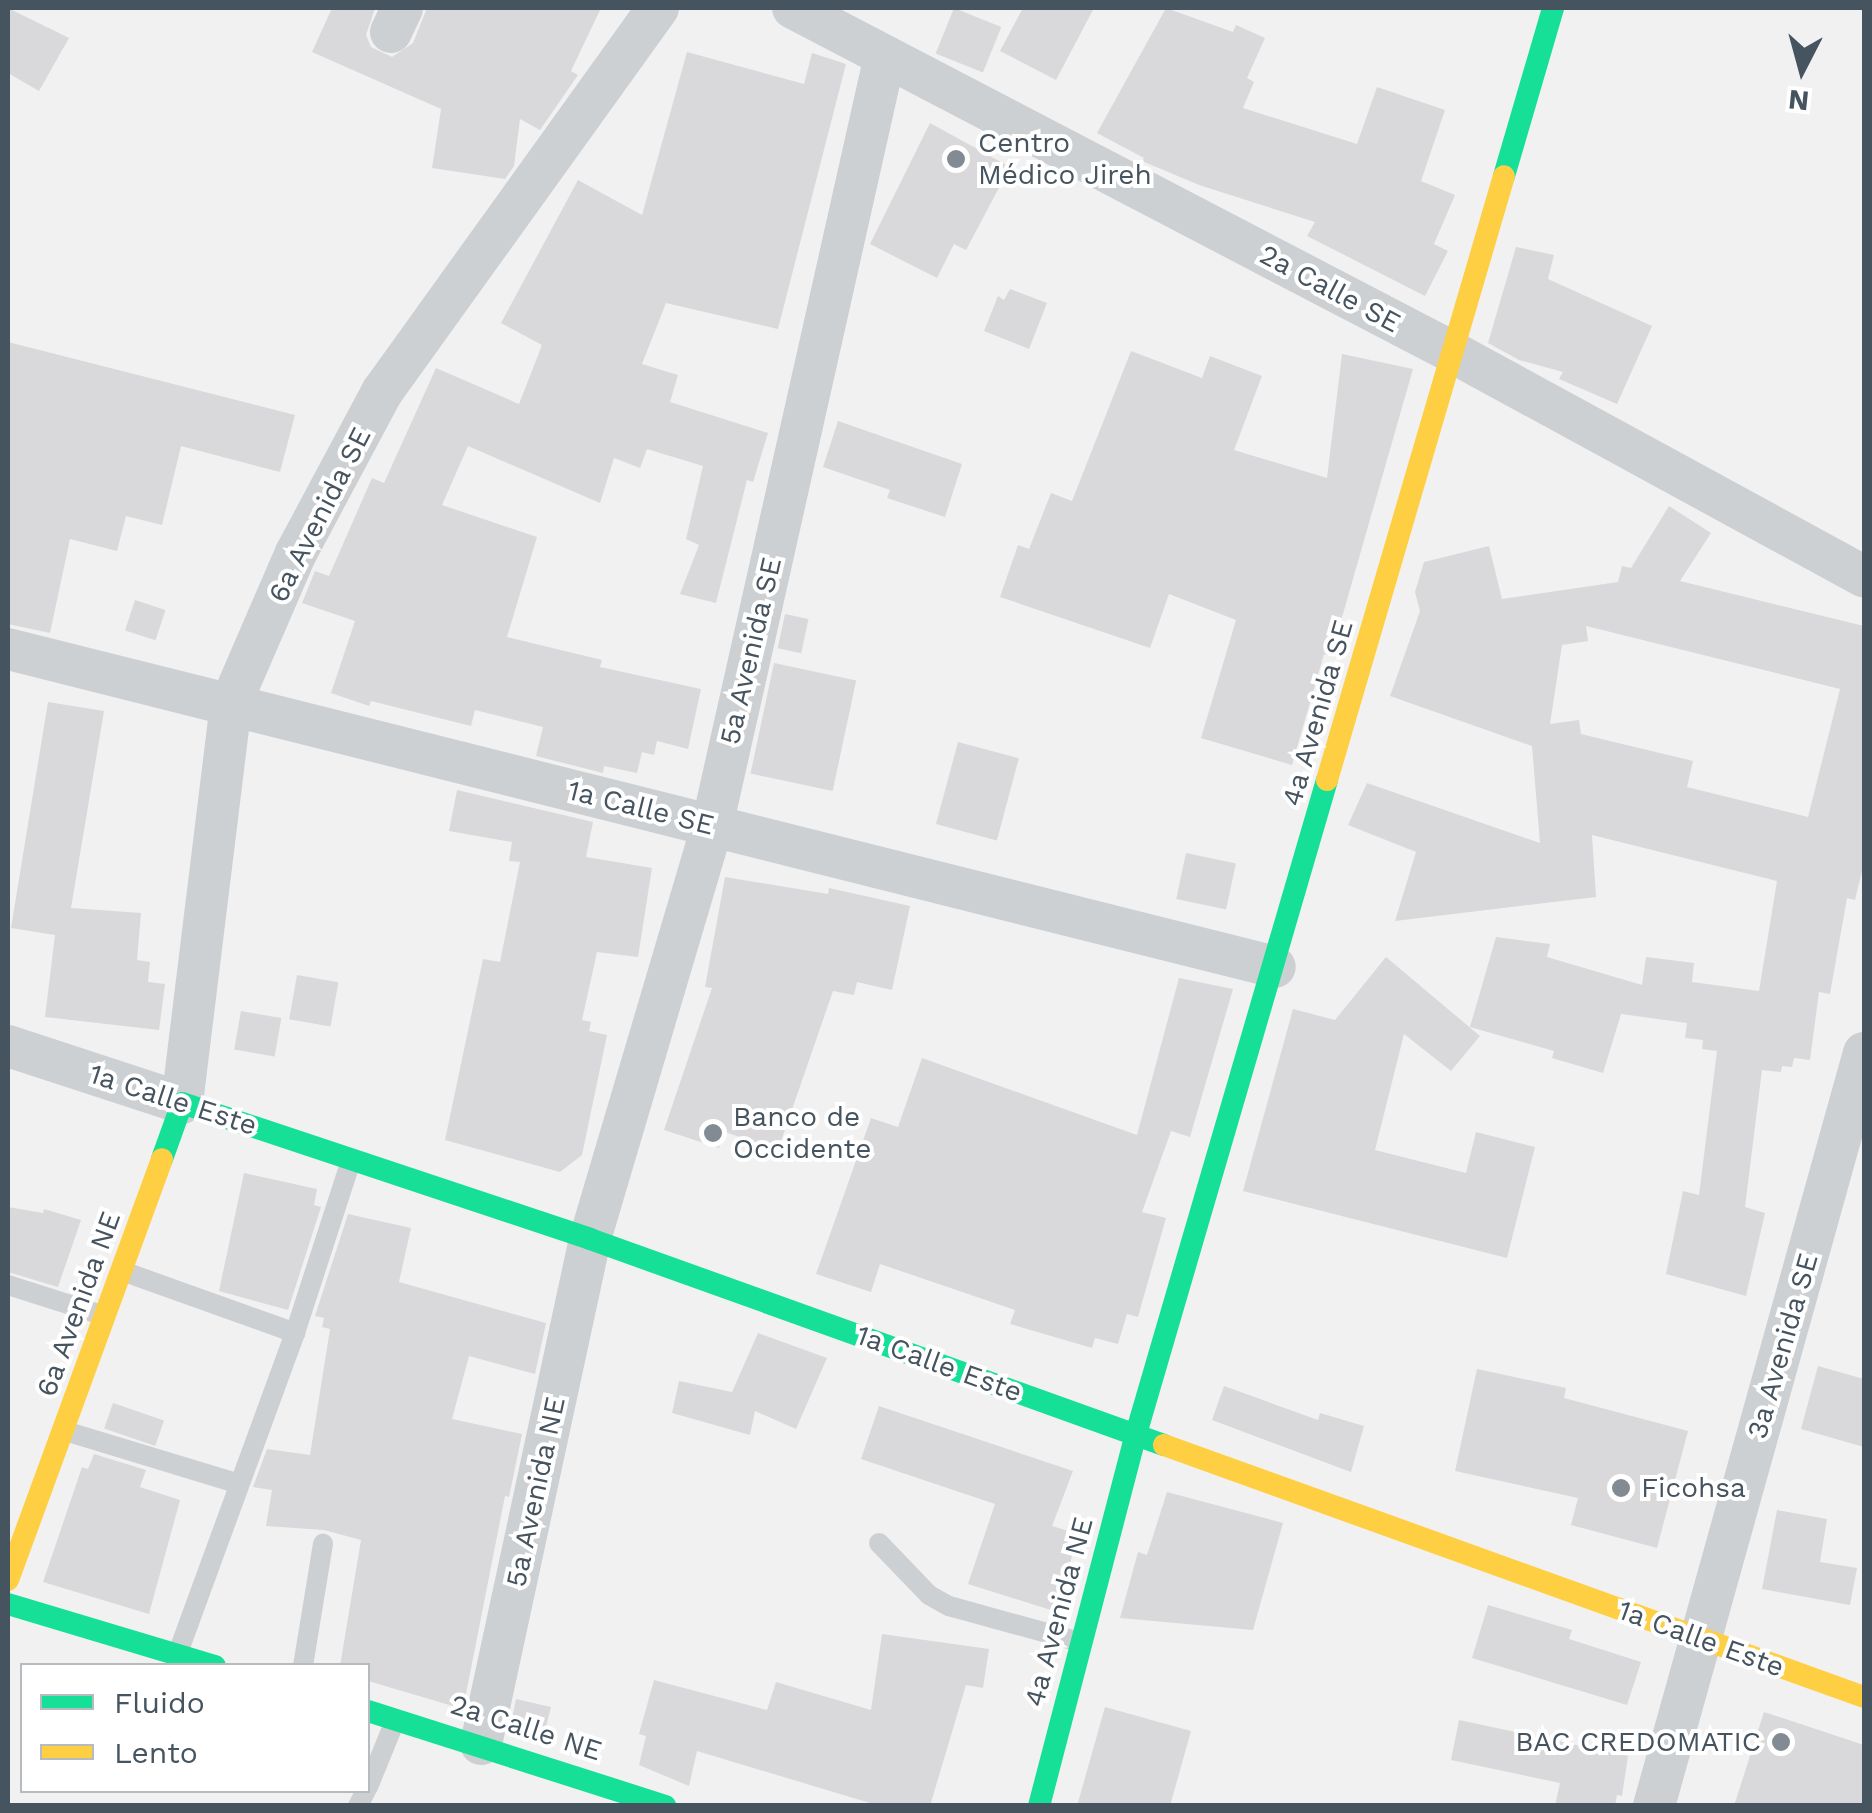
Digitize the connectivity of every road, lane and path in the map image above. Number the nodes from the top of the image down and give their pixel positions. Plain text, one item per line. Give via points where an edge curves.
1 (658, 8) edge
2 (793, 8) edge
3 (1553, 8) edge
4 (885, 56) junction
5 (1454, 353) junction
6 (1864, 576) edge
7 (8, 649) edge
8 (231, 702) junction
9 (712, 826) junction
10 (1275, 967) junction
11 (8, 1046) edge
12 (1864, 1053) edge
13 (182, 1103) junction
14 (352, 1160) junction
15 (590, 1239) junction
16 (123, 1272) junction
17 (8, 1285) edge
18 (106, 1317) junction
19 (295, 1333) junction
20 (65, 1431) junction
21 (1136, 1434) junction
22 (240, 1484) junction
23 (879, 1542) dead end
24 (323, 1544) dead end
25 (8, 1580) edge
26 (8, 1604) edge
27 (1702, 1640) junction
28 (1082, 1642) junction
29 (178, 1654) junction
30 (206, 1663) edge
31 (304, 1663) edge
32 (1864, 1697) edge
33 (370, 1711) edge
34 (395, 1719) junction
35 (481, 1744) junction
36 (370, 1782) edge
37 (664, 1806) edge
38 (1039, 1806) edge
39 (1654, 1806) edge

1 - 8 street, 6a Avenida SE via 382,392 296,553
2 - 4 street, 2a Calle SE
3 - 5 main road, 4a Avenida SE
4 - 5 street, 2a Calle SE
4 - 9 street, 5a Avenida SE
5 - 6 street, 2a Calle SE
5 - 10 main road, 4a Avenida SE
7 - 8 street, 1a Calle SE
8 - 9 street, 1a Calle SE
8 - 13 street, 6a Avenida SE
9 - 10 street, 1a Calle SE
9 - 15 street, 5a Avenida SE
10 - 21 main road, 4a Avenida SE
11 - 13 street, 1a Calle Este
12 - 27 street, 3a Avenida SE
13 - 14 main road, 1a Calle Este
13 - 16 main road, 6a Avenida NE
14 - 15 main road, 1a Calle Este
14 - 19 lane
15 - 21 main road, 1a Calle Este
15 - 35 street, 5a Avenida NE
16 - 18 main road, 6a Avenida NE
16 - 19 lane
17 - 18 lane
18 - 20 main road, 6a Avenida NE
19 - 22 lane
20 - 22 lane
20 - 25 main road, 6a Avenida NE
21 - 27 main road, 1a Calle Este
21 - 28 main road, 4a Avenida NE
22 - 29 lane
23 - 28 lane via 928,1595 949,1606
24 - 31 lane
26 - 29 main road
27 - 32 main road, 1a Calle Este
27 - 39 street, 3a Avenida SE
28 - 38 main road, 4a Avenida NE
29 - 30 main road
33 - 34 main road, 2a Calle NE
34 - 35 main road, 2a Calle NE
34 - 36 lane
35 - 37 main road, 2a Calle NE

